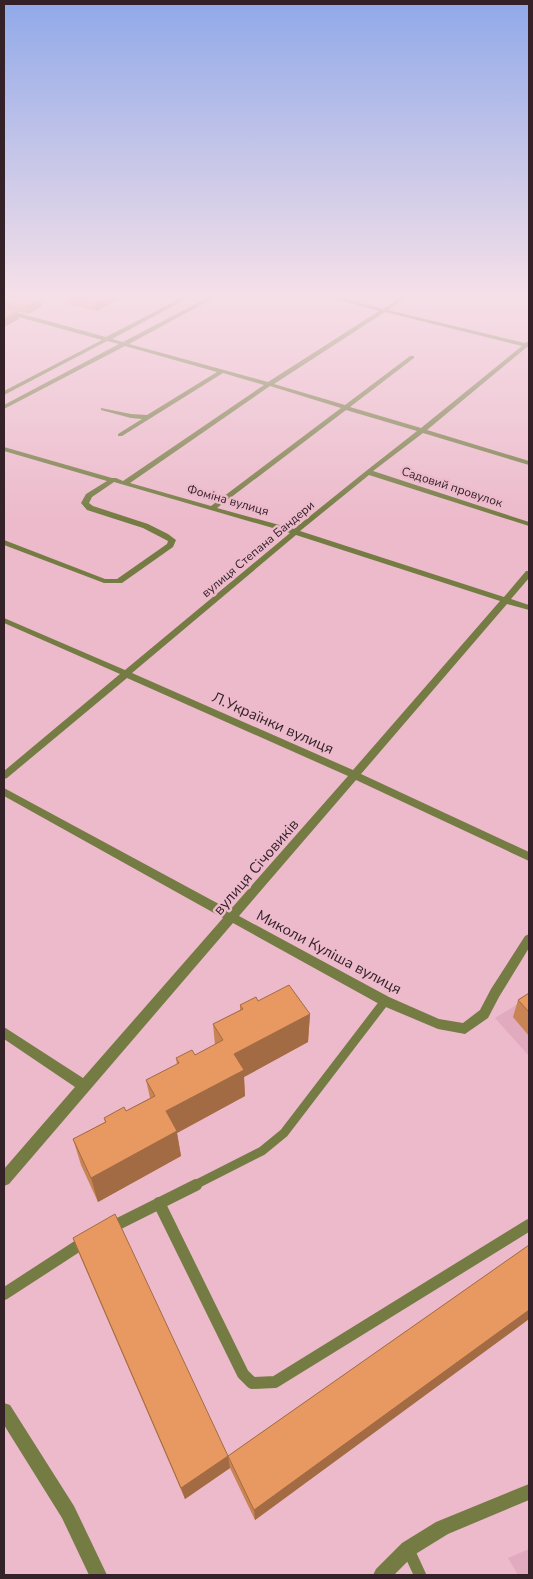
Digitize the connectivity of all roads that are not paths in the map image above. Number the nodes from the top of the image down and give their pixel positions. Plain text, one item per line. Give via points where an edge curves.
1 (45, 372) edge
2 (72, 372) edge
3 (221, 372) edge
4 (224, 372) edge
5 (288, 372) edge
6 (392, 372) edge
7 (495, 372) edge
8 (269, 384) junction
9 (4, 393) edge
10 (344, 406) junction
11 (4, 407) edge
12 (102, 409) dead end
13 (149, 417) junction
14 (424, 430) junction
15 (120, 435) dead end
16 (4, 449) edge
17 (529, 463) edge
18 (368, 472) junction
19 (114, 479) junction
20 (126, 482) junction
21 (212, 508) junction
22 (529, 524) edge
23 (295, 532) junction
24 (4, 542) edge
25 (529, 573) edge
26 (506, 599) junction
27 (529, 608) edge
28 (4, 620) edge
29 (127, 674) junction
30 (4, 776) edge
31 (355, 776) junction
32 (4, 792) edge
33 (529, 857) edge
34 (233, 916) junction
35 (529, 939) edge
36 (385, 1000) junction
37 (4, 1032) edge
38 (85, 1086) junction
39 (4, 1178) edge
40 (159, 1203) junction
41 (529, 1225) edge
42 (4, 1294) edge
43 (4, 1411) edge
44 (529, 1492) edge
45 (408, 1549) junction
46 (98, 1575) edge
47 (382, 1575) edge
48 (420, 1575) edge

1 - 9 street
2 - 11 street
3 - 13 street
4 - 8 street
5 - 8 street
6 - 10 street
7 - 14 street, вулиця Степана Бандери
8 - 10 street
8 - 20 street
10 - 14 street
10 - 21 street
12 - 13 street
13 - 15 street
14 - 17 street
14 - 18 street, вулиця Степана Бандери
16 - 19 street, Фоміна вулиця
18 - 22 street, Садовий провулок
18 - 23 street, вулиця Степана Бандери
19 - 20 street, Фоміна вулиця
19 - 24 street via 89,496 85,503 90,508 161,533 172,540 119,581 104,581
20 - 21 street, Фоміна вулиця
21 - 23 street, Фоміна вулиця
23 - 26 street, Фоміна вулиця
23 - 29 street, вулиця Степана Бандери
25 - 26 street, вулиця Січовиків
26 - 27 street, Фоміна вулиця
26 - 31 street, вулиця Січовиків
28 - 29 street, Л.Українки вулиця
29 - 30 street, вулиця Степана Бандери
29 - 31 street, Л.Українки вулиця
31 - 33 street, Л.Українки вулиця
31 - 34 street, вулиця Січовиків
32 - 34 street, Миколи Куліша вулиця
34 - 36 street, Миколи Куліша вулиця
34 - 38 street, вулиця Січовиків
35 - 36 street, Миколи Куліша вулиця via 484,1014 465,1029 438,1024
36 - 40 lane via 284,1133 262,1151
37 - 38 street
38 - 39 street, вулиця Січовиків
40 - 41 lane via 243,1374 252,1383 275,1382
40 - 42 lane via 98,1234
43 - 46 street via 68,1512
44 - 45 street via 442,1528
45 - 47 street
45 - 48 lane

